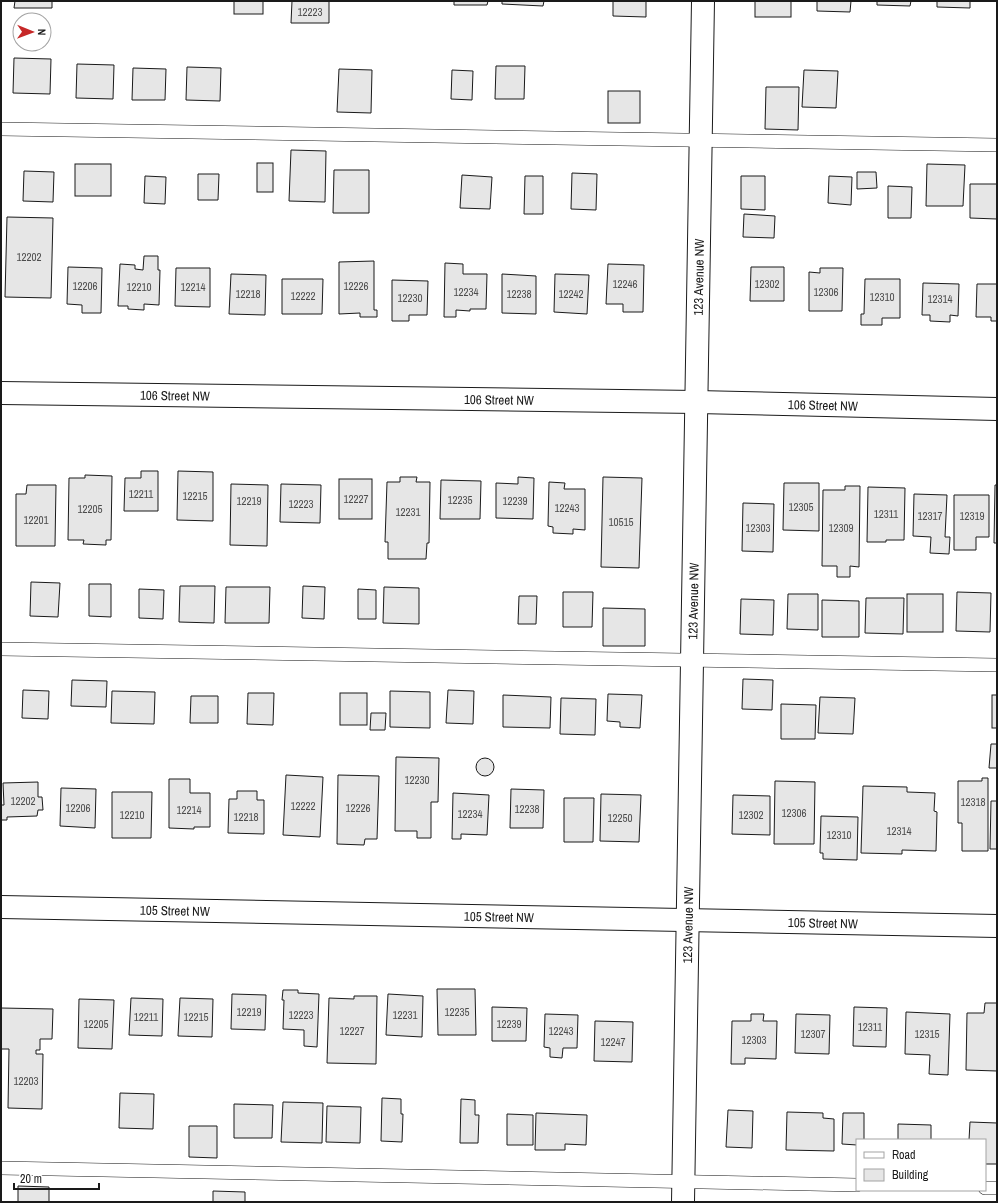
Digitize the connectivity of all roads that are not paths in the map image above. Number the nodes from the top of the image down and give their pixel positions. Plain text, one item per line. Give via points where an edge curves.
1 (704, 1) edge
2 (1, 129) edge
3 (701, 140) junction
4 (997, 145) edge
5 (1, 393) edge
6 (696, 402) junction
7 (997, 409) edge
8 (1, 648) edge
9 (692, 660) junction
10 (997, 665) edge
11 (1, 907) edge
12 (688, 920) junction
13 (997, 926) edge
14 (1, 1168) edge
15 (856, 1185) edge
16 (986, 1188) edge
17 (997, 1188) edge
18 (683, 1192) edge

1 - 3 street, 123 Avenue NW
2 - 3 lane
3 - 4 lane
3 - 6 street, 123 Avenue NW
5 - 6 street, 106 Street NW
6 - 7 street, 106 Street NW
6 - 9 street, 123 Avenue NW
8 - 9 lane
9 - 10 lane
9 - 12 street, 123 Avenue NW
11 - 12 street, 105 Street NW
12 - 13 street, 105 Street NW
12 - 18 street, 123 Avenue NW
14 - 18 lane
15 - 18 lane
16 - 17 lane

